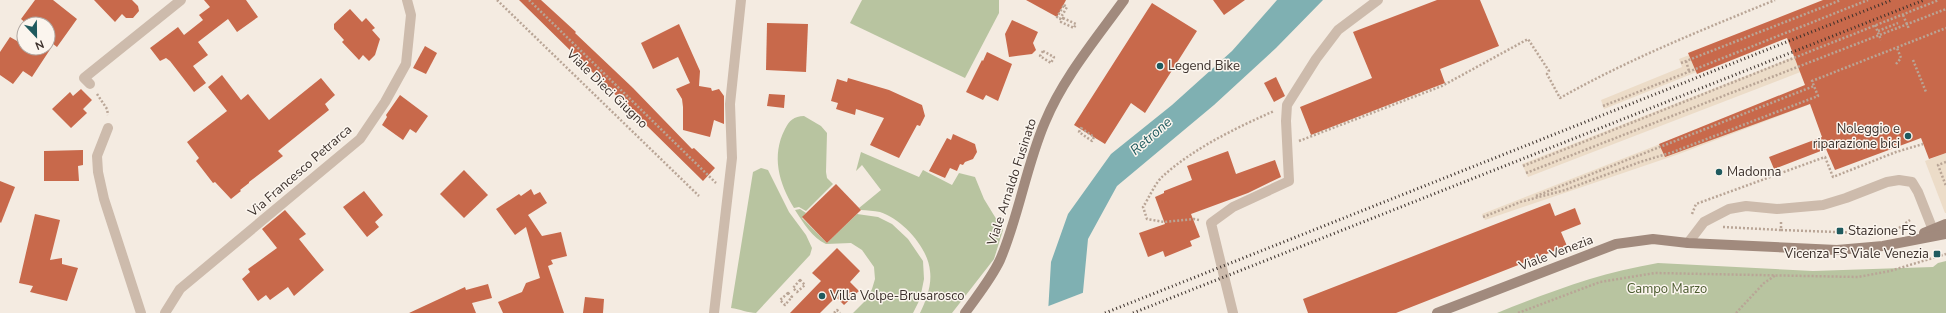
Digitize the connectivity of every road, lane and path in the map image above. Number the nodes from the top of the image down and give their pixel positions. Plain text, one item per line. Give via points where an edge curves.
1 (181, 0) edge
2 (407, 0) edge
3 (497, 0) edge
4 (529, 0) edge
5 (741, 0) edge
6 (1124, 0) edge
7 (1378, 0) edge
8 (1775, 0) edge
9 (1841, 0) edge
10 (1939, 0) edge
11 (1867, 1) edge
12 (1946, 9) edge
13 (1903, 14) junction
14 (1057, 17) joint
15 (1063, 18) joint
16 (1898, 23) dead end
17 (1907, 24) junction
18 (1875, 25) junction
19 (1946, 28) edge
20 (1909, 29) dead end
21 (1878, 31) junction
22 (1880, 35) junction
23 (1881, 40) dead end
24 (1897, 48) junction
25 (1043, 51) joint
26 (1913, 60) dead end
27 (1686, 61) junction
28 (1680, 63) dead end
29 (1896, 64) dead end
30 (1689, 71) junction
31 (90, 84) joint
32 (1814, 86) junction
33 (1926, 92) dead end
34 (1287, 105) junction
35 (1603, 106) dead end
36 (108, 128) joint
37 (1081, 128) joint
38 (1923, 144) dead end
39 (1287, 145) junction
40 (1946, 162) edge
41 (1523, 166) dead end
42 (1526, 173) dead end
43 (714, 180) dead end
44 (1946, 186) edge
45 (699, 196) dead end
46 (1524, 201) junction
47 (1483, 217) dead end
48 (1691, 218) dead end
49 (1910, 220) dead end
50 (1781, 222) dead end
51 (1211, 223) junction
52 (1946, 224) edge
53 (1719, 226) dead end
54 (1895, 229) dead end
55 (1781, 230) junction
56 (1933, 230) junction
57 (1867, 233) dead end
58 (1946, 234) edge
59 (1688, 243) junction
60 (1900, 243) junction
61 (1946, 254) edge
62 (1777, 275) junction
63 (797, 292) joint
64 (792, 297) joint
65 (141, 313) edge
66 (165, 313) edge
67 (714, 313) edge
68 (834, 313) edge
69 (840, 313) edge
70 (965, 313) edge
71 (1232, 313) edge
72 (1437, 313) edge
73 (1518, 313) edge
74 (1736, 313) edge

1 - 31 street via 84,78
2 - 66 street, Via Francesco Petrarca via 411,15 406,64 360,139 180,289
3 - 45 path, Viale Dieci Giugno
4 - 43 path
5 - 67 street via 730,104 732,158
6 - 70 main road, Viale Arnaldo Fusinato via 1078,64 1045,120 999,260
7 - 34 street via 1338,30
8 - 39 path via 1606,72 1560,98 1547,74 1549,71 1528,39 1442,86
9 - 27 path
10 - 13 path
11 - 30 path
12 - 17 path
13 - 17 path
13 - 18 path
14 - 14 path via 1064,5 1067,7 1060,19
15 - 15 path via 1076,24 1074,28 1061,22
16 - 21 path
17 - 20 path
17 - 22 path
18 - 21 path
18 - 41 path
19 - 24 path
21 - 22 path
22 - 23 path
22 - 42 path
24 - 29 path via 1901,58
24 - 32 path via 1812,81
25 - 25 path via 1054,57 1052,63 1040,56
26 - 33 path
27 - 28 path
27 - 30 path
30 - 35 path
31 - 36 path via 107,109
32 - 46 path
32 - 46 path via 1818,96 1673,152 1565,190
34 - 39 street
34 - 51 path via 1201,149 1162,177 1143,207 1147,219 1164,222 1194,218
36 - 65 street via 98,156 98,172 104,199
37 - 37 path via 1094,137 1092,141 1079,132
38 - 48 path via 1833,177 1825,157 1696,204
39 - 51 street via 1289,181 1233,207
40 - 44 path via 1938,166
46 - 47 path
49 - 54 path via 1902,228
50 - 55 path
51 - 71 street
52 - 56 main road
53 - 55 path
55 - 57 path
56 - 59 street via 1912,182 1899,180 1823,205 1783,209 1746,206 1729,209 1704,222
56 - 60 main road
58 - 60 main road
59 - 60 main road, Viale Venezia via 1836,250
59 - 72 main road, Viale Venezia via 1654,239 1616,244
61 - 62 path via 1913,265 1858,277
62 - 73 path via 1655,273 1627,276 1600,282
62 - 74 path via 1764,283
63 - 63 path via 793,288 800,280 805,285
64 - 64 path via 785,304 780,300 788,293
68 - 69 path via 837,310

